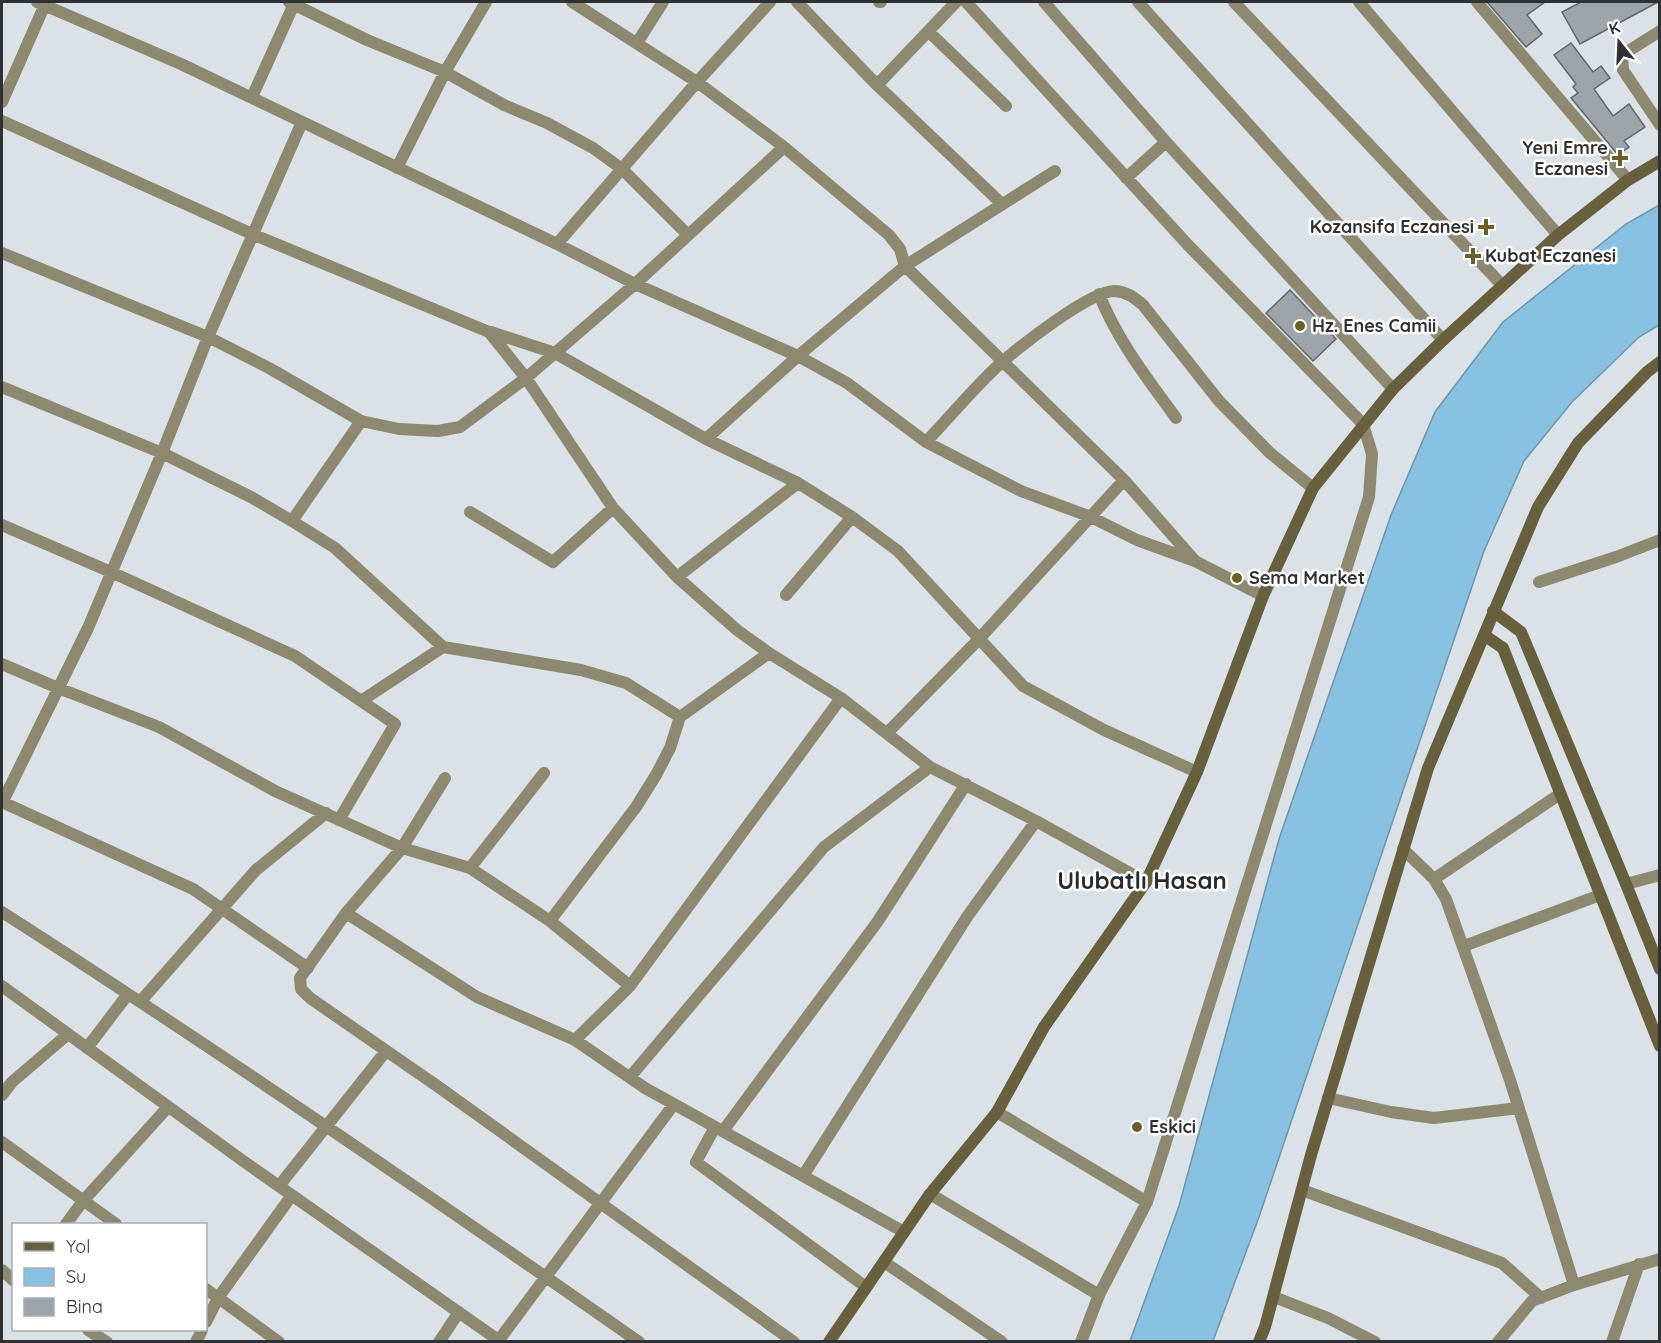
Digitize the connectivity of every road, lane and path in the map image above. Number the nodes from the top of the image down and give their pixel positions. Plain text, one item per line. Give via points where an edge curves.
1 (486, 2) edge
2 (572, 2) edge
3 (663, 2) edge
4 (770, 2) edge
5 (797, 2) edge
6 (956, 2) edge
7 (966, 2) edge
8 (1044, 2) edge
9 (1138, 2) edge
10 (1234, 2) edge
11 (1359, 2) edge
12 (1477, 2) edge
13 (42, 3) edge
14 (292, 3) edge
15 (1659, 31) edge
16 (929, 32) junction
17 (637, 43) junction
18 (445, 72) junction
19 (697, 82) junction
20 (877, 85) junction
21 (252, 97) junction
22 (2, 102) edge
23 (1006, 106) dead end
24 (2, 121) edge
25 (302, 122) junction
26 (1659, 125) edge
27 (1166, 142) junction
28 (784, 147) junction
29 (1659, 161) edge
30 (397, 168) junction
31 (622, 169) junction
32 (1054, 171) dead end
33 (1126, 178) junction
34 (1628, 180) junction
35 (1002, 204) junction
36 (252, 234) junction
37 (687, 234) junction
38 (1558, 235) junction
39 (557, 244) junction
40 (2, 253) edge
41 (905, 266) junction
42 (635, 284) junction
43 (1502, 285) junction
44 (1099, 294) junction
45 (489, 332) junction
46 (208, 337) junction
47 (1443, 340) junction
48 (555, 353) junction
49 (798, 356) junction
50 (1002, 362) junction
51 (1659, 362) edge
52 (526, 378) junction
53 (2, 387) edge
54 (1393, 389) junction
55 (1176, 418) dead end
56 (361, 421) junction
57 (1363, 424) junction
58 (706, 439) junction
59 (926, 442) junction
60 (162, 453) junction
61 (1124, 480) junction
62 (798, 483) junction
63 (1313, 488) junction
64 (613, 508) junction
65 (470, 512) dead end
66 (852, 517) junction
67 (1091, 517) junction
68 (292, 520) junction
69 (2, 525) edge
70 (1659, 540) edge
71 (1195, 561) junction
72 (111, 572) junction
73 (677, 578) junction
74 (1539, 582) dead end
75 (786, 595) dead end
76 (1263, 596) junction
77 (1493, 610) junction
78 (1484, 635) junction
79 (979, 639) junction
80 (443, 647) junction
81 (769, 653) junction
82 (2, 664) edge
83 (57, 688) junction
84 (842, 698) junction
85 (361, 701) junction
86 (680, 717) junction
87 (888, 732) junction
88 (930, 766) junction
89 (1197, 772) junction
90 (544, 773) dead end
91 (445, 778) dead end
92 (966, 784) junction
93 (1560, 794) junction
94 (2, 802) edge
95 (326, 813) junction
96 (339, 820) junction
97 (1036, 821) junction
98 (402, 848) junction
99 (1403, 849) junction
100 (470, 868) junction
101 (1659, 875) edge
102 (1434, 879) junction
103 (1146, 882) junction
104 (1626, 884) junction
105 (1600, 895) junction
106 (223, 908) junction
107 (2, 912) edge
108 (346, 912) junction
109 (550, 921) junction
110 (1464, 946) junction
111 (308, 968) junction
112 (1659, 969) edge
113 (2, 986) edge
114 (630, 986) junction
115 (128, 994) junction
116 (140, 1002) junction
117 (67, 1035) junction
118 (575, 1040) junction
119 (1659, 1046) edge
120 (87, 1048) junction
121 (386, 1051) junction
122 (630, 1077) junction
123 (7, 1078) edge
124 (2, 1095) edge
125 (1328, 1098) junction
126 (674, 1104) junction
127 (168, 1107) junction
128 (1519, 1108) junction
129 (997, 1112) junction
130 (325, 1126) junction
131 (719, 1129) junction
132 (2, 1142) edge
133 (803, 1176) junction
134 (279, 1186) junction
135 (1302, 1190) junction
136 (930, 1194) junction
137 (292, 1195) junction
138 (83, 1201) junction
139 (1148, 1202) junction
140 (600, 1203) junction
141 (67, 1223) edge
142 (115, 1223) edge
143 (904, 1232) junction
144 (1659, 1259) edge
145 (884, 1262) junction
146 (1639, 1264) junction
147 (546, 1276) junction
148 (1574, 1285) junction
149 (866, 1287) junction
150 (207, 1289) edge
151 (1099, 1296) junction
152 (1274, 1296) junction
153 (218, 1298) junction
154 (1541, 1298) junction
155 (459, 1312) junction
156 (207, 1320) edge
157 (91, 1331) edge
158 (107, 1341) edge
159 (279, 1341) edge
160 (439, 1341) edge
161 (500, 1341) edge
162 (639, 1341) edge
163 (794, 1341) edge
164 (832, 1341) edge
165 (1002, 1341) edge
166 (1081, 1341) edge
167 (1259, 1341) edge
168 (1375, 1341) edge
169 (1498, 1341) edge
170 (1612, 1341) edge

1 - 18 street
2 - 17 street
3 - 17 street
4 - 19 street
5 - 20 street
6 - 16 street
7 - 33 street
8 - 27 street
9 - 47 street
10 - 43 street
11 - 38 street
12 - 34 street
13 - 21 street
13 - 22 street
14 - 18 street
14 - 21 street
15 - 26 street via 1622,55 1623,70
16 - 20 street
16 - 23 street
17 - 19 street
18 - 30 street
18 - 31 street via 593,148
19 - 28 street
19 - 31 street
20 - 35 street
21 - 25 street
24 - 36 street
25 - 30 street
25 - 36 street
27 - 33 street
27 - 54 street
28 - 37 street
28 - 41 street via 889,234 900,249
29 - 34 main road
30 - 39 street
31 - 37 street
31 - 39 street
32 - 35 street
33 - 57 street
34 - 38 main road
35 - 41 street
36 - 45 street
36 - 46 street
37 - 42 street
38 - 43 main road
39 - 42 street
40 - 46 street
41 - 49 street
41 - 50 street
42 - 48 street
42 - 49 street
43 - 47 main road
44 - 50 street via 1068,312
44 - 55 street via 1126,349
44 - 63 street via 1116,291 1143,305 1219,401 1269,453
45 - 48 street
45 - 52 street
46 - 56 street
46 - 60 street
47 - 54 main road
48 - 52 street
48 - 58 street
49 - 58 street
49 - 59 street via 847,383
50 - 59 street
50 - 61 street
51 - 77 main road via 1578,443 1538,507
52 - 56 street via 460,427 399,429
52 - 64 street
53 - 60 street
54 - 57 main road
56 - 68 street
57 - 63 main road
57 - 139 street via 1372,454 1369,497
58 - 62 street
59 - 67 street via 1021,491
60 - 68 street
60 - 72 street
61 - 67 street
61 - 71 street
62 - 66 street
62 - 73 street
63 - 76 main road
64 - 65 street via 553,562
64 - 73 street
66 - 75 street
66 - 79 street via 898,550
67 - 71 street via 1137,540
67 - 79 street
68 - 80 street via 334,548
69 - 72 street
70 - 74 street
71 - 76 street
72 - 83 street
72 - 85 street via 295,656
73 - 81 street
76 - 89 main road
77 - 78 main road
77 - 104 main road via 1521,632
78 - 93 main road via 1503,648
78 - 99 main road via 1428,768
79 - 87 street
79 - 89 street via 1023,686 1104,730
80 - 85 street
80 - 86 street via 582,670 627,683
81 - 84 street
81 - 86 street
82 - 83 street
83 - 94 street
83 - 95 street via 159,727 275,791
84 - 87 street
84 - 114 street
85 - 96 street via 395,724
86 - 109 street via 670,748 641,799
87 - 88 street
88 - 92 street
88 - 122 street via 824,847
89 - 103 main road
90 - 100 street
91 - 98 street
92 - 97 street
92 - 131 street via 878,921
93 - 102 street
93 - 105 main road
94 - 106 street via 193,889
95 - 96 street
95 - 106 street via 256,870
96 - 98 street
97 - 103 street
97 - 133 street via 967,917
98 - 100 street
98 - 108 street
99 - 102 street
99 - 125 main road
100 - 109 street
101 - 104 street
102 - 110 street
103 - 129 main road via 1044,1027
104 - 112 main road
105 - 110 street
105 - 119 main road
106 - 111 street
106 - 116 street
107 - 115 street
108 - 111 street
108 - 118 street via 477,996
109 - 114 street
110 - 128 street
111 - 121 street via 300,978 301,989
113 - 117 street
114 - 118 street
115 - 116 street
115 - 120 street
116 - 130 street
117 - 120 street
117 - 123 street
118 - 122 street
120 - 127 street
121 - 130 street
121 - 140 street
122 - 126 street
123 - 124 street
125 - 128 street via 1434,1118
125 - 135 main road
126 - 131 street
126 - 140 street
127 - 134 street
127 - 138 street
128 - 148 street
129 - 136 main road
129 - 139 street
130 - 134 street
130 - 147 street
131 - 133 street
131 - 149 street via 696,1162
132 - 138 street
133 - 143 street
134 - 137 street
135 - 152 main road
135 - 154 street via 1502,1263
136 - 143 main road
136 - 151 street
137 - 153 street
137 - 155 street
138 - 141 street
138 - 142 street
139 - 151 street
140 - 147 street
140 - 163 street
143 - 145 main road
144 - 146 street
145 - 149 main road
145 - 165 street
146 - 148 street
146 - 170 street
147 - 161 street
147 - 162 street
148 - 154 street
149 - 164 main road
150 - 153 street
151 - 166 street
152 - 167 main road
152 - 168 street
153 - 156 street
153 - 159 street
154 - 169 street via 1532,1301
155 - 160 street
155 - 161 street
157 - 158 street

